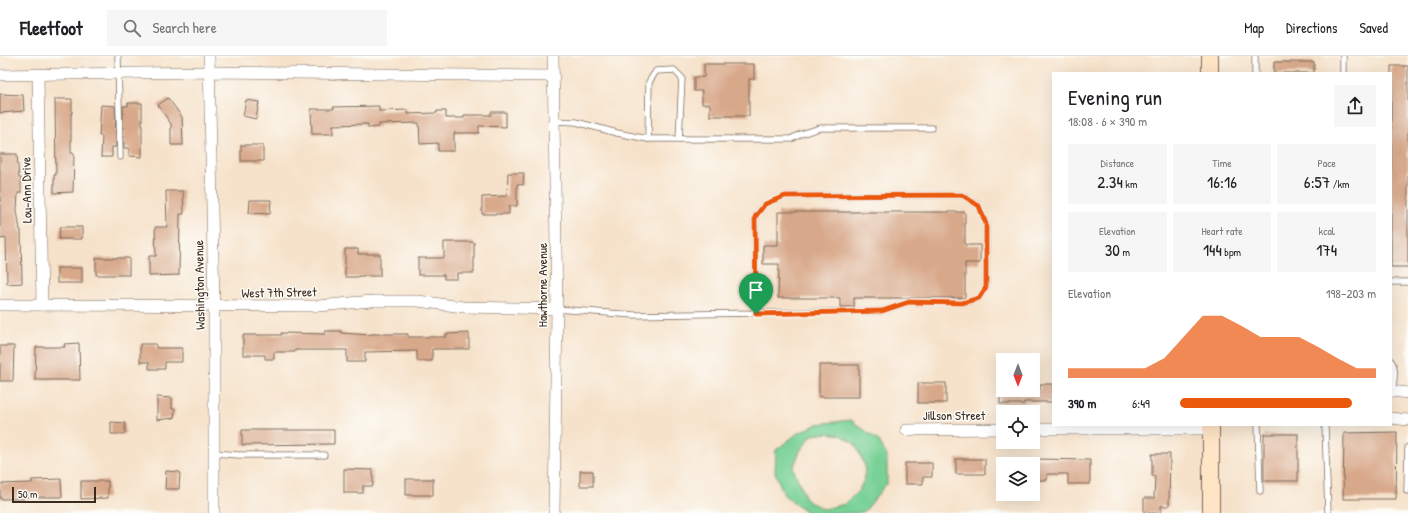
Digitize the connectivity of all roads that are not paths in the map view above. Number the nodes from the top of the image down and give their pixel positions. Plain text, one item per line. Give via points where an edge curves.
1 (118, 56) edge
2 (209, 56) edge
3 (554, 56) edge
4 (1210, 56) edge
5 (1255, 56) edge
6 (1343, 56) edge
7 (209, 72) junction
8 (1210, 72) edge
9 (1255, 72) edge
10 (1343, 72) edge
11 (118, 74) junction
12 (0, 75) edge
13 (38, 75) junction
14 (554, 76) junction
15 (554, 121) junction
16 (932, 128) dead end
17 (648, 139) junction
18 (679, 139) junction
19 (120, 157) dead end
20 (1392, 282) edge
21 (1408, 282) edge
22 (0, 305) edge
23 (42, 305) junction
24 (214, 306) junction
25 (557, 309) junction
26 (756, 314) junction
27 (1392, 362) edge
28 (1392, 391) edge
29 (1408, 393) edge
30 (1392, 418) edge
31 (1408, 420) edge
32 (1258, 426) edge
33 (1325, 426) edge
34 (1211, 427) edge
35 (996, 429) edge
36 (1040, 429) edge
37 (906, 430) dead end
38 (1408, 447) edge
39 (214, 453) junction
40 (324, 454) dead end
41 (1260, 491) dead end
42 (1407, 491) dead end
43 (214, 513) edge
44 (554, 513) edge
45 (1211, 513) edge
46 (1328, 513) edge

1 - 11 lane
2 - 7 street, Washington Avenue
3 - 14 street, Hawthorne Avenue
4 - 8 street
5 - 9 lane
6 - 10 lane
7 - 11 street
7 - 14 street
7 - 24 street, Washington Avenue
11 - 13 street
11 - 19 lane
12 - 13 street
13 - 23 street, Lou-Ann Drive
14 - 15 street, Hawthorne Avenue
15 - 17 lane via 576,122
15 - 25 street, Hawthorne Avenue
16 - 18 lane via 820,128 791,140
17 - 18 lane
17 - 18 lane via 649,82 656,71 674,70 682,78
20 - 21 lane
22 - 23 street, West 7th Street
23 - 24 street, West 7th Street
24 - 25 street, West 7th Street via 319,306 371,301 418,301 463,307
24 - 39 street, Washington Avenue
25 - 26 lane via 634,315
25 - 44 street, Hawthorne Avenue
26 - 26 lane via 882,311 909,302 962,303 979,298 986,287 986,224 979,206 962,195 785,196 765,204 755,217
27 - 28 lane
28 - 29 street
30 - 31 street
32 - 41 lane
33 - 46 lane
34 - 36 street
34 - 45 street
35 - 37 street, Jillson Street
38 - 42 lane
39 - 40 lane
39 - 43 street, Washington Avenue

